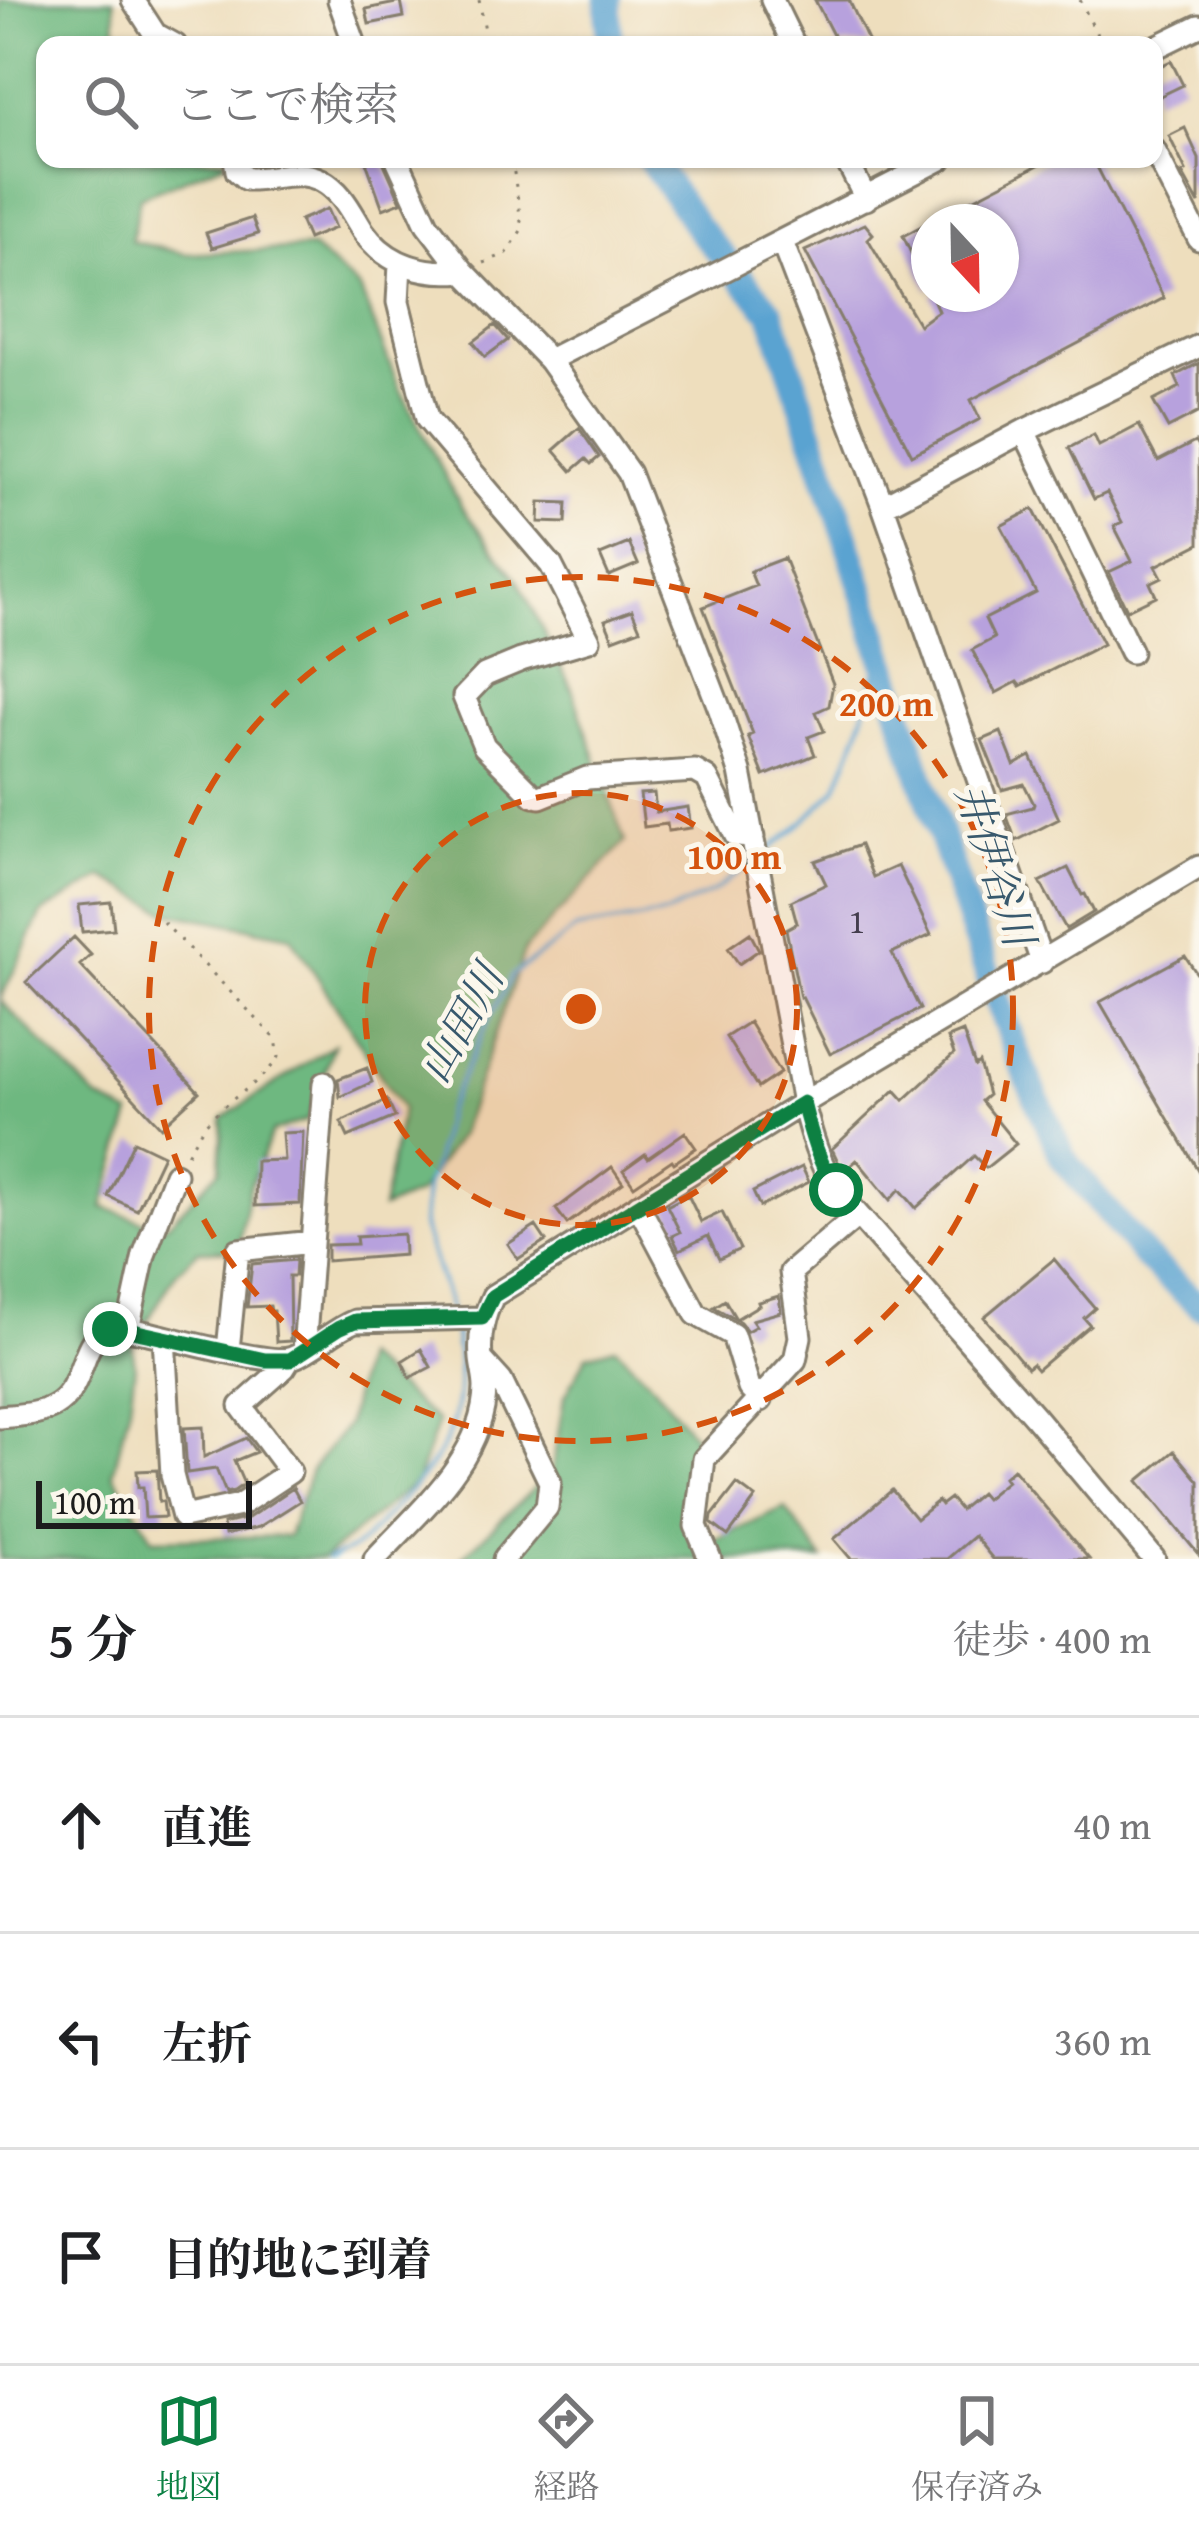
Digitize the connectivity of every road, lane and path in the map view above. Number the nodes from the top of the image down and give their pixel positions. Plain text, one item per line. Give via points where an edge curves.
1 (133, 0) edge
2 (339, 0) edge
3 (479, 0) edge
4 (772, 0) edge
5 (1079, 0) edge
6 (1199, 26) edge
7 (159, 36) edge
8 (353, 36) edge
9 (486, 36) edge
10 (790, 36) edge
11 (1097, 36) edge
12 (1163, 44) edge
13 (237, 168) edge
14 (402, 168) edge
15 (513, 168) edge
16 (850, 168) edge
17 (924, 168) edge
18 (1163, 168) edge
19 (866, 199) junction
20 (1199, 239) edge
21 (776, 245) junction
22 (400, 265) junction
23 (463, 271) junction
24 (1199, 346) edge
25 (549, 360) junction
26 (1024, 431) junction
27 (883, 506) junction
28 (1131, 652) dead end
29 (754, 841) junction
30 (1199, 867) edge
31 (163, 922) dead end
32 (1033, 967) junction
33 (324, 1083) dead end
34 (803, 1103) junction
35 (175, 1174) joint
36 (638, 1205) junction
37 (858, 1215) junction
38 (312, 1242) junction
39 (477, 1318) junction
40 (128, 1330) junction
41 (164, 1337) junction
42 (227, 1351) junction
43 (297, 1355) junction
44 (481, 1359) junction
45 (761, 1400) junction
46 (0, 1417) edge
47 (375, 1559) edge
48 (504, 1559) edge
49 (710, 1559) edge
50 (1154, 1559) edge

1 - 7 street
2 - 8 street
3 - 9 path
4 - 10 street
5 - 11 path
6 - 12 street
13 - 22 street via 246,178 301,174 326,182
14 - 23 street via 428,224
15 - 23 path via 522,230 506,253
16 - 19 street
17 - 19 street
18 - 20 street
19 - 21 street
21 - 25 street
21 - 27 street
22 - 23 street
22 - 29 street via 398,302 427,419 551,565 589,640 485,675 464,697 484,746 540,797 587,778 694,771 707,778 736,836
23 - 25 street
24 - 26 street
25 - 29 street via 629,473 720,710
26 - 27 street
26 - 28 street
27 - 32 street
29 - 34 street
30 - 32 street
31 - 35 path via 276,1039 279,1057 208,1120
32 - 34 street
33 - 38 street
34 - 36 street
34 - 37 street via 824,1170
35 - 40 street via 144,1255
36 - 39 street via 493,1296
36 - 45 street via 696,1314 733,1335 749,1388
37 - 45 street via 791,1272 800,1337 795,1360
37 - 50 street
38 - 42 street via 238,1250
38 - 43 street
39 - 43 street via 355,1321
39 - 44 street
40 - 41 street
40 - 46 street via 95,1336 75,1387 53,1407
41 - 42 street
41 - 43 street via 172,1475 183,1517 240,1505 290,1472 242,1406
42 - 43 street via 265,1360
44 - 47 street via 479,1427 451,1476
44 - 48 street via 501,1381 550,1482 547,1507
45 - 49 street via 704,1459 696,1526

